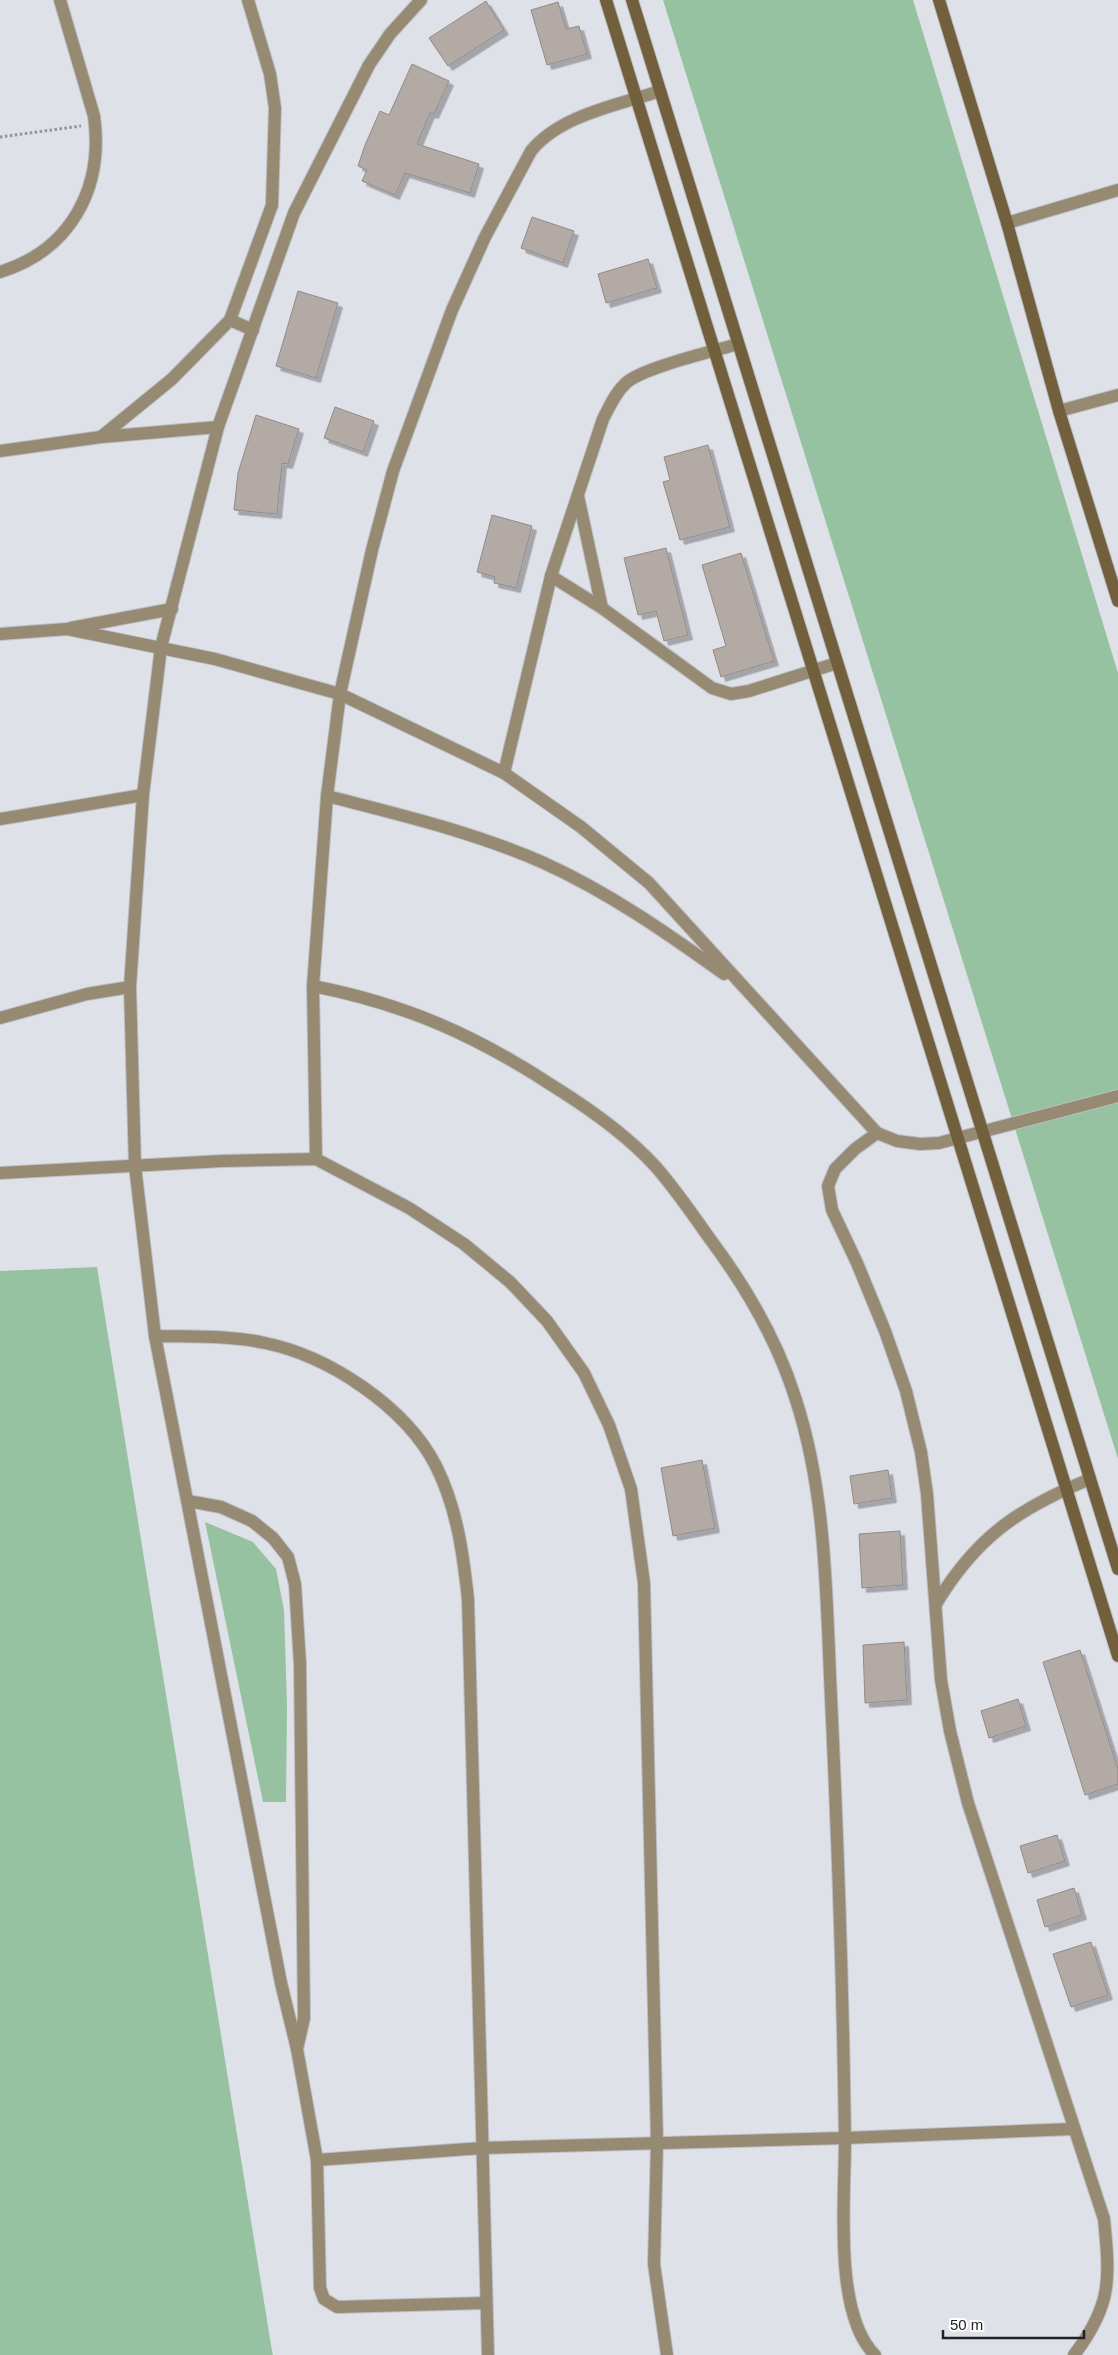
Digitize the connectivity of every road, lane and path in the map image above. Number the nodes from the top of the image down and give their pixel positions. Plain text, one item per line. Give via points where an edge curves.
1 (60, 0) edge
2 (248, 0) edge
3 (421, 0) edge
4 (606, 0) edge
5 (632, 0) edge
6 (939, 0) edge
7 (660, 91) junction
8 (636, 99) junction
9 (95, 124) junction
10 (0, 137) edge
11 (1118, 190) edge
12 (272, 205) junction
13 (294, 213) junction
14 (1007, 223) junction
15 (0, 272) edge
16 (230, 320) junction
17 (253, 330) junction
18 (738, 344) junction
19 (714, 351) junction
20 (1118, 395) edge
21 (1059, 411) junction
22 (218, 427) junction
23 (100, 437) junction
24 (0, 451) edge
25 (578, 496) junction
26 (551, 576) junction
27 (1118, 601) edge
28 (602, 608) junction
29 (172, 609) junction
30 (66, 628) junction
31 (0, 634) edge
32 (162, 647) junction
33 (837, 663) junction
34 (813, 671) junction
35 (340, 694) junction
36 (504, 773) junction
37 (142, 795) junction
38 (327, 796) junction
39 (0, 819) edge
40 (313, 986) junction
41 (130, 987) junction
42 (743, 988) junction
43 (0, 1018) edge
44 (1118, 1096) edge
45 (982, 1132) junction
46 (877, 1133) junction
47 (958, 1139) junction
48 (316, 1160) junction
49 (135, 1166) junction
50 (0, 1173) edge
51 (155, 1336) junction
52 (1090, 1480) junction
53 (1066, 1489) junction
54 (188, 1501) junction
55 (1118, 1569) edge
56 (936, 1604) junction
57 (1118, 1656) edge
58 (297, 2048) junction
59 (1073, 2129) junction
60 (845, 2138) junction
61 (656, 2142) junction
62 (482, 2148) junction
63 (317, 2160) junction
64 (485, 2303) junction
65 (488, 2355) edge
66 (667, 2355) edge
67 (875, 2355) edge
68 (1074, 2355) edge

1 - 9 street
2 - 12 street via 270,74 275,108
3 - 13 street via 390,34 369,65
4 - 8 street
5 - 7 street
6 - 14 street
7 - 8 street
7 - 18 street
8 - 19 street
8 - 35 street via 558,126 541,138 514,179 485,237 452,310 393,471
9 - 10 path
9 - 15 street via 96,158 86,198 75,218 36,256
11 - 14 street
12 - 13 street
12 - 16 street
13 - 17 street
14 - 21 street
16 - 17 street
16 - 23 street via 172,379
17 - 22 street
18 - 19 street
18 - 33 street
19 - 25 street via 652,370 627,382 603,419
19 - 34 street
20 - 21 street
21 - 27 street
22 - 23 street
22 - 29 street
23 - 24 street
25 - 26 street
25 - 28 street
26 - 28 street
26 - 36 street
28 - 34 street via 698,680 731,694
29 - 30 street
29 - 32 street
30 - 31 street
30 - 32 street
32 - 35 street
32 - 37 street
33 - 34 street
33 - 45 street
34 - 47 street
35 - 36 street
35 - 38 street
36 - 42 street via 581,827 649,883
37 - 39 street
37 - 41 street
38 - 40 street
38 - 42 street via 438,824 544,864 614,900
40 - 48 street
40 - 60 street via 388,1004 452,1028 581,1103 654,1166 729,1265 765,1324 795,1397 817,1490 823,1538
41 - 43 street via 87,994
41 - 49 street
42 - 46 street
44 - 45 street
45 - 47 street
45 - 52 street
46 - 47 street via 896,1141 920,1144
46 - 56 street via 835,1169 828,1186 832,1210 885,1331 906,1391 921,1452 927,1494
47 - 53 street
48 - 49 street
48 - 61 street via 409,1208 464,1244 510,1282 546,1321 584,1373 631,1489 644,1583
49 - 50 street
49 - 51 street
51 - 54 street
51 - 62 street via 227,1337 266,1343 306,1355 355,1382 382,1402 408,1426 436,1465 460,1536 468,1598
52 - 53 street
52 - 55 street
53 - 56 street via 1026,1509 991,1535 961,1567
53 - 57 street
54 - 58 street via 281,1983
54 - 58 street via 221,1507 252,1521 273,1538 288,1557 295,1584 300,1664 304,2018
56 - 59 street via 941,1680 968,1803
58 - 63 street
59 - 60 street
59 - 68 street via 1104,2220 1108,2280 1102,2309
60 - 61 street
60 - 67 street via 845,2269 848,2294 854,2321
61 - 62 street
61 - 66 street via 654,2264
62 - 63 street
62 - 64 street
63 - 64 street via 320,2288 329,2304 337,2307
64 - 65 street

